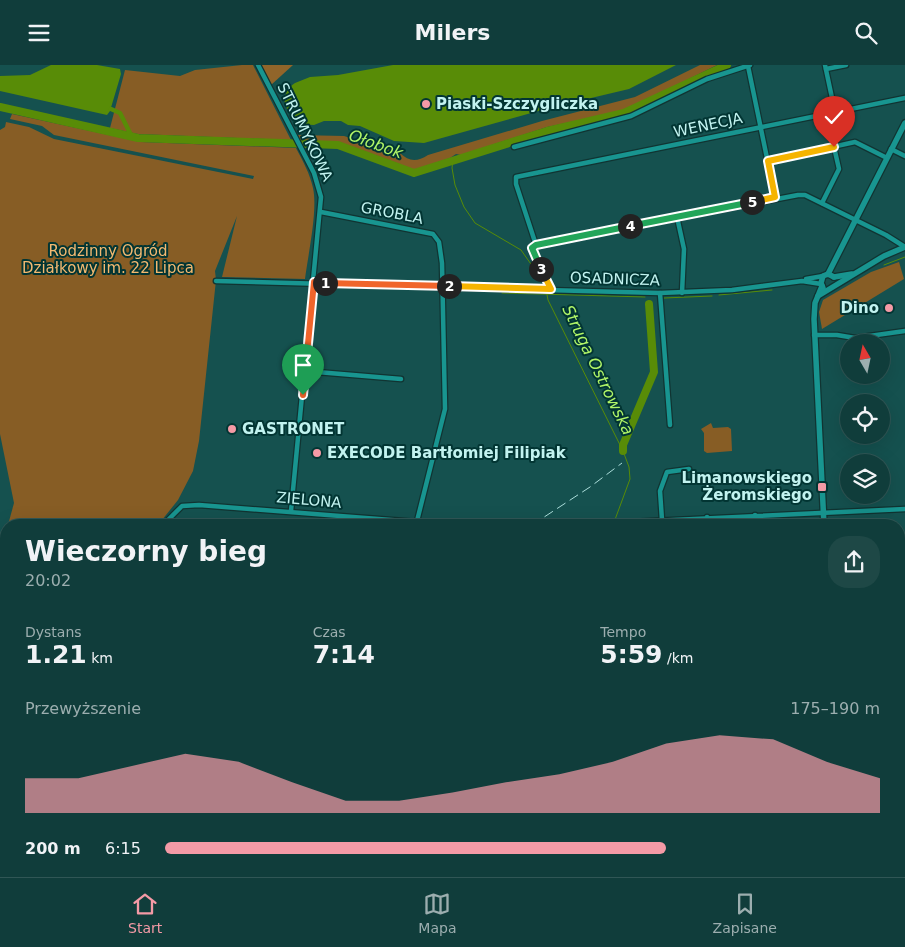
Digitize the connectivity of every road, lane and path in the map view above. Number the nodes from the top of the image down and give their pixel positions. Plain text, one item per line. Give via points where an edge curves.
1 (258, 65) edge
2 (749, 65) edge
3 (846, 65) edge
4 (826, 67) edge
5 (905, 98) edge
6 (835, 112) junction
7 (905, 123) edge
8 (761, 127) junction
9 (514, 147) dead end
10 (834, 147) junction
11 (891, 149) junction
12 (905, 155) edge
13 (887, 158) junction
14 (768, 161) junction
15 (775, 197) junction
16 (822, 203) junction
17 (321, 212) junction
18 (678, 217) junction
19 (855, 219) junction
20 (536, 245) junction
21 (905, 247) edge
22 (859, 273) junction
23 (828, 276) junction
24 (216, 281) dead end
25 (802, 281) junction
26 (314, 282) junction
27 (822, 285) junction
28 (443, 286) junction
29 (833, 287) junction
30 (551, 289) junction
31 (660, 293) junction
32 (682, 293) junction
33 (818, 296) junction
34 (905, 331) edge
35 (814, 335) junction
36 (305, 371) junction
37 (401, 379) dead end
38 (670, 425) dead end
39 (689, 469) dead end
40 (905, 509) edge
41 (291, 511) junction
42 (823, 512) junction
43 (755, 515) junction
44 (707, 517) joint
45 (168, 519) edge
46 (375, 519) edge
47 (418, 519) edge
48 (662, 519) edge
49 (677, 519) edge
50 (755, 519) edge
51 (824, 519) edge

1 - 17 street, STRUMYKOWA via 318,181
2 - 8 street
2 - 9 street via 707,79 631,117
3 - 4 street
4 - 6 street
5 - 6 street, WENECJA
6 - 8 street, WENECJA
7 - 11 street
8 - 14 street
8 - 20 street, WENECJA via 516,177
10 - 13 street via 855,142
10 - 14 street
10 - 16 street via 839,169
11 - 12 street
11 - 13 street
13 - 19 street
14 - 15 street
15 - 16 street via 805,195
15 - 18 street
16 - 19 street
17 - 26 street, STRUMYKOWA
17 - 28 street, GROBLA via 435,235 440,245
18 - 20 street
18 - 32 street via 684,249
19 - 21 street
19 - 23 street
20 - 30 street via 533,252
21 - 22 street
22 - 23 street
22 - 29 street
23 - 25 street, OSADNICZA
23 - 27 street
23 - 29 street
24 - 26 street, OSADNICZA
25 - 27 street, OSADNICZA
25 - 32 street, OSADNICZA
26 - 28 street, OSADNICZA
26 - 36 street, STRUMYKOWA
27 - 29 street
27 - 33 street
28 - 30 street, OSADNICZA
28 - 47 street via 445,409
29 - 33 street
30 - 31 street, OSADNICZA
31 - 32 street, OSADNICZA
31 - 38 street
33 - 35 street via 814,309
34 - 35 street via 855,338
35 - 42 street
36 - 37 street
36 - 41 street, STRUMYKOWA
39 - 48 street via 667,472 660,491
40 - 42 street
41 - 45 street, ZIELONA via 182,506
41 - 46 street, ZIELONA
42 - 43 street
42 - 51 street
43 - 44 street
43 - 50 street
44 - 49 street

